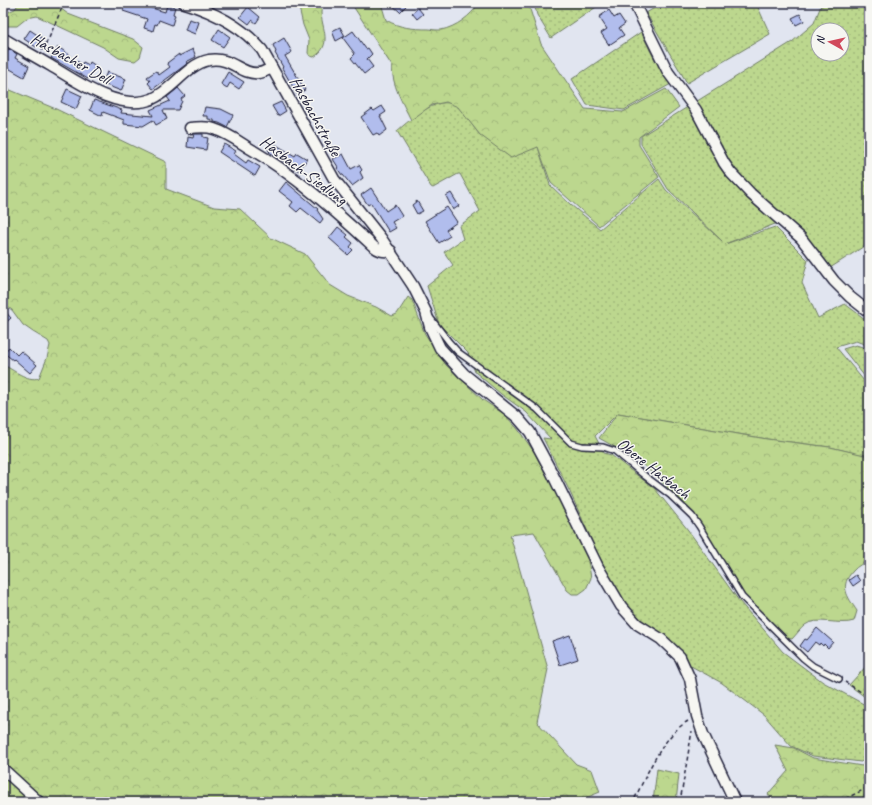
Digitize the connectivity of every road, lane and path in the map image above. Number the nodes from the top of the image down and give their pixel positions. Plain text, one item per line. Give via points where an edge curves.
1 (64, 3) edge
2 (184, 3) edge
3 (636, 6) edge
4 (6, 40) dead end
5 (37, 58) junction
6 (272, 68) junction
7 (190, 128) dead end
8 (391, 251) junction
9 (426, 312) junction
10 (869, 312) edge
11 (839, 679) joint
12 (869, 697) edge
13 (697, 716) junction
14 (3, 769) edge
15 (869, 787) edge
16 (635, 798) dead end
17 (39, 802) edge
18 (680, 802) edge
19 (735, 802) edge
20 (839, 802) edge

1 - 5 path
2 - 6 street, Hasbachstraße via 216,14 246,34 262,50
3 - 10 street via 668,72 696,110 731,173 750,194 801,238 834,281
4 - 5 street, Hasbacher Dell
5 - 6 street, Hasbacher Dell via 92,90 131,102 142,102 157,96 194,67 210,60 224,60 252,73
6 - 8 street, Hasbachstraße via 334,179
7 - 8 street, Hasbach-Siedlung via 213,128 253,150 307,188 378,250
8 - 9 street, Hasbachstraße
9 - 11 lane, Obere Hasbach via 458,352 537,409 568,440 576,445 604,447 615,451 670,495 692,516 742,597 803,658
9 - 13 street, Hasbachstraße via 435,339 450,361 517,417 530,432 621,606 637,624 660,639 680,657 690,679
11 - 12 path
13 - 16 path via 670,736
13 - 18 path
13 - 19 street, Hasbachstraße
14 - 17 street
15 - 20 path

